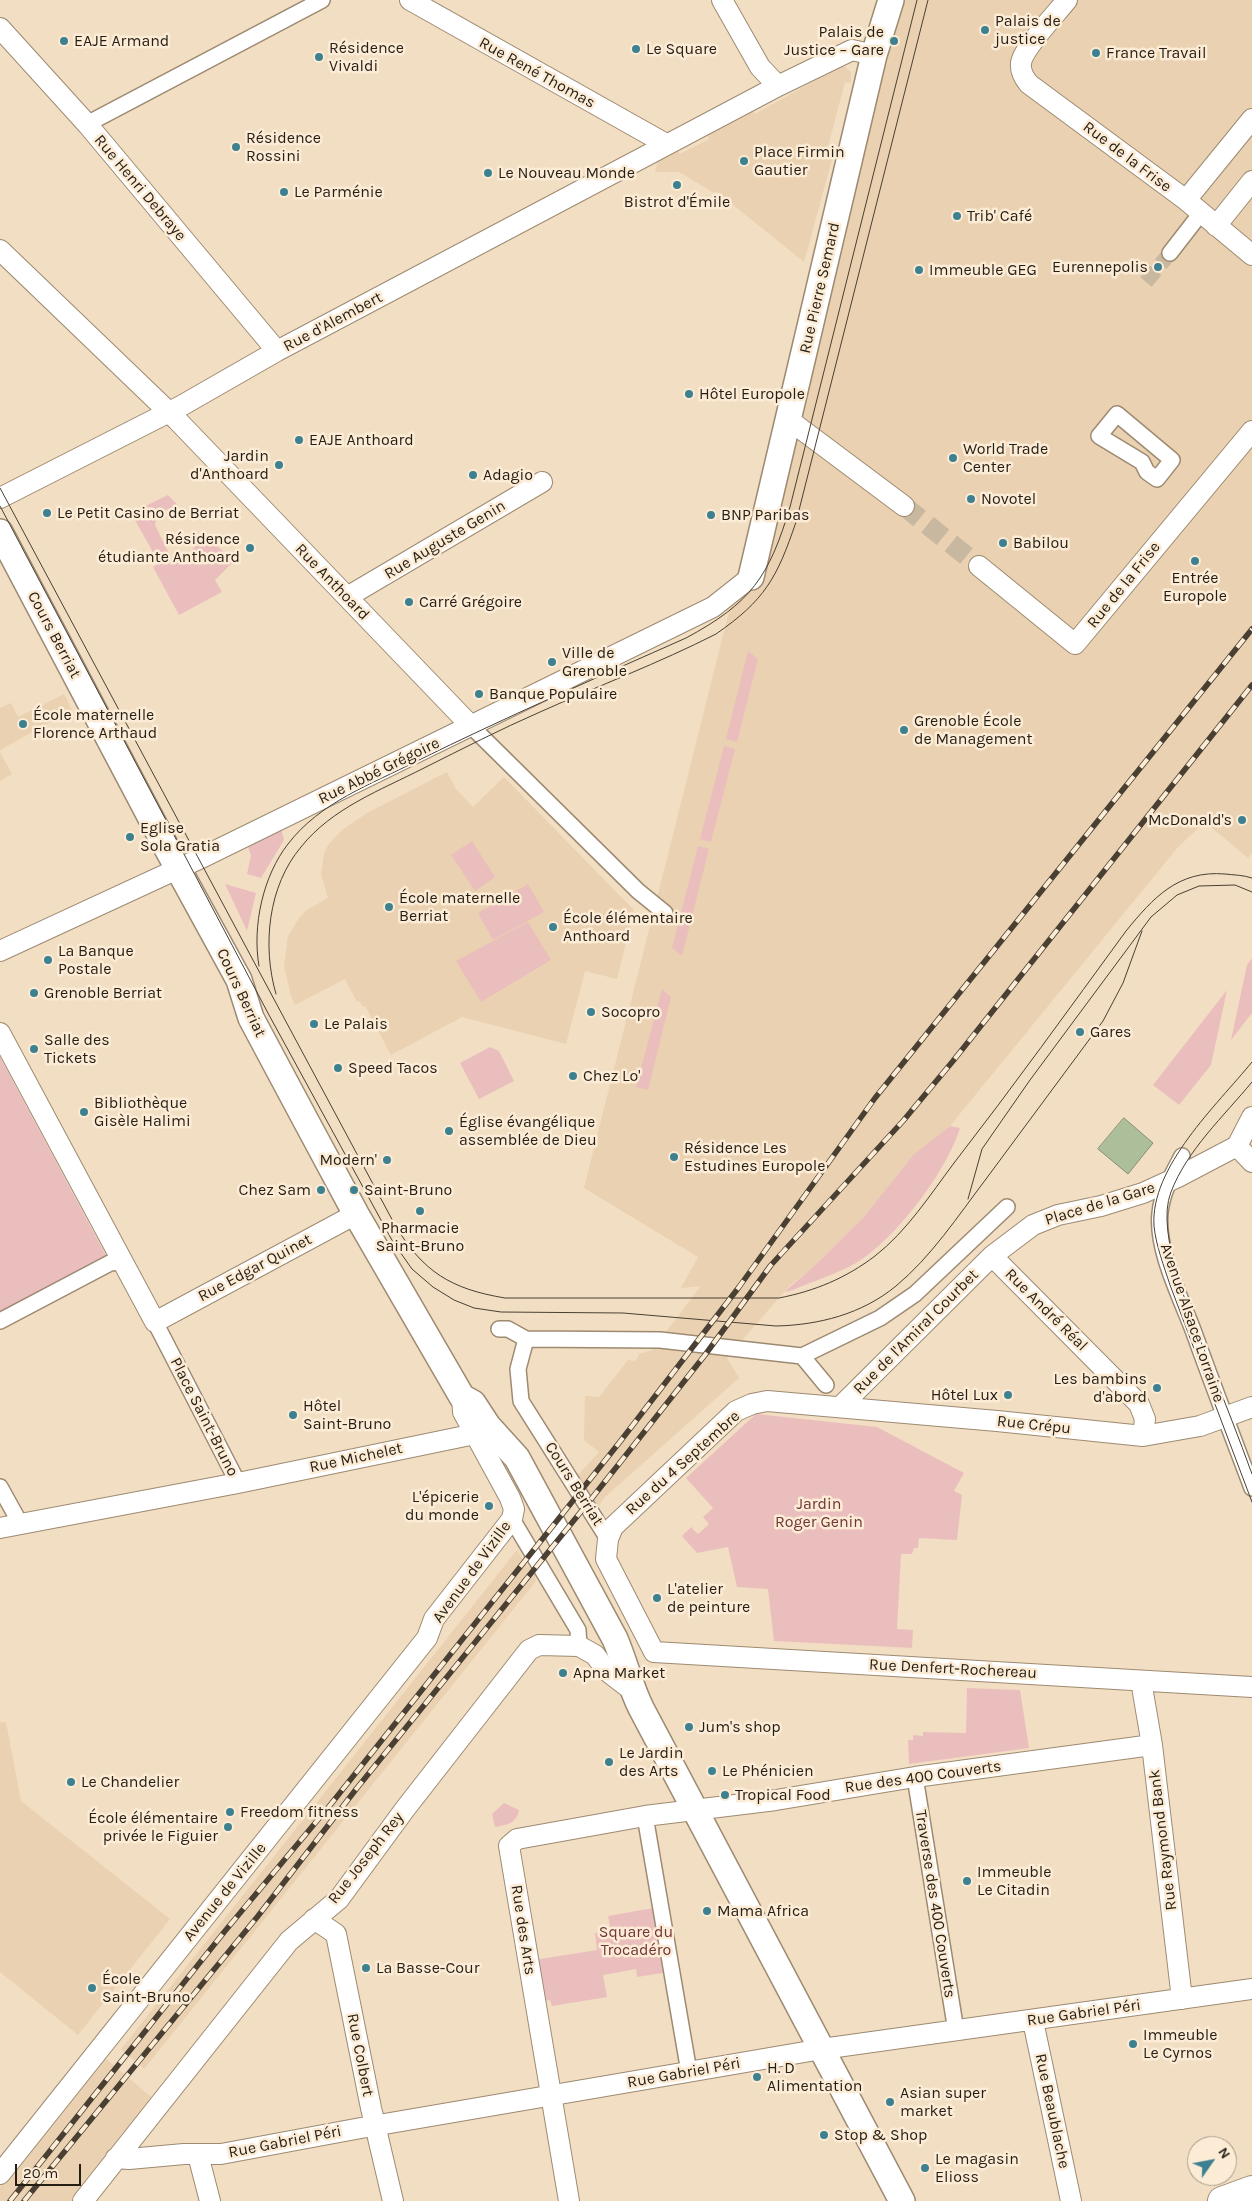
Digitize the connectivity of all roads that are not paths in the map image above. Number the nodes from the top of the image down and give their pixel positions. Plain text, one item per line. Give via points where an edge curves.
1 (322, 0) edge
2 (410, 0) edge
3 (722, 0) edge
4 (891, 0) edge
5 (1067, 0) edge
6 (0, 28) edge
7 (874, 55) junction
8 (778, 86) junction
9 (1252, 119) edge
10 (87, 124) junction
11 (666, 144) junction
12 (1252, 181) edge
13 (1193, 207) junction
14 (1216, 226) junction
15 (0, 250) edge
16 (1170, 253) tunnel mouth
17 (1252, 255) edge
18 (278, 351) junction
19 (168, 412) junction
20 (1124, 419) joint
21 (789, 420) junction
22 (1252, 431) edge
23 (542, 482) dead end
24 (0, 498) edge
25 (904, 506) tunnel mouth
26 (0, 532) edge
27 (979, 566) tunnel mouth
28 (751, 577) joint
29 (347, 597) junction
30 (471, 726) junction
31 (178, 869) junction
32 (665, 913) dead end
33 (0, 951) edge
34 (0, 1033) edge
35 (1252, 1117) edge
36 (1237, 1146) junction
37 (1182, 1156) dead end
38 (1252, 1162) edge
39 (1167, 1183) junction
40 (1007, 1207) dead end
41 (356, 1214) junction
42 (992, 1256) junction
43 (123, 1262) junction
44 (0, 1321) edge
45 (155, 1322) junction
46 (499, 1329) dead end
47 (526, 1339) junction
48 (802, 1356) junction
49 (826, 1385) dead end
50 (462, 1397) junction
51 (767, 1401) joint
52 (1252, 1406) edge
53 (840, 1407) junction
54 (1225, 1416) junction
55 (475, 1434) junction
56 (1142, 1436) junction
57 (238, 1483) junction
58 (0, 1487) edge
59 (1252, 1488) edge
60 (513, 1514) junction
61 (21, 1525) junction
62 (0, 1528) edge
63 (608, 1539) junction
64 (580, 1646) junction
65 (654, 1652) junction
66 (630, 1679) junction
67 (1141, 1681) junction
68 (1252, 1687) edge
69 (1152, 1745) junction
70 (915, 1777) junction
71 (694, 1809) junction
72 (645, 1816) junction
73 (314, 1919) junction
74 (1252, 1989) edge
75 (1182, 1999) junction
76 (1033, 2021) junction
77 (956, 2031) junction
78 (822, 2049) junction
79 (688, 2072) junction
80 (551, 2096) junction
81 (376, 2126) junction
82 (198, 2155) junction
83 (116, 2158) junction
84 (0, 2174) edge
85 (1252, 2190) edge
86 (83, 2201) edge
87 (210, 2201) edge
88 (393, 2201) edge
89 (569, 2201) edge
90 (902, 2201) edge
91 (1071, 2201) edge
92 (1222, 2201) edge

1 - 10 street
2 - 11 street, Rue René Thomas
3 - 8 street via 760,67
4 - 7 street, Rue Pierre Semard
5 - 13 street, Rue de la Frise via 1026,51 1021,63 1023,76 1029,84
6 - 10 street, Rue Henri Debraye
7 - 8 street via 852,50
7 - 21 street, Rue Pierre Semard
8 - 11 street
9 - 13 street
10 - 18 street, Rue Henri Debraye
11 - 18 street, Rue d'Alembert
12 - 14 street
13 - 14 street, Rue de la Frise
13 - 16 street
14 - 17 street, Rue de la Frise
15 - 19 street, Rue Anthoard
18 - 19 street, Rue d'Alembert
19 - 24 street, Rue d'Alembert
19 - 29 street, Rue Anthoard
20 - 20 street via 1117,414 1099,436 1142,462 1147,472 1157,479 1172,460
21 - 25 street
21 - 28 street, Rue Pierre Semard
22 - 27 street, Rue de la Frise via 1075,644
23 - 29 street, Rue Auguste Genin
26 - 31 street, Cours Berriat
28 - 30 street, Rue Abbé Grégoire via 713,607
29 - 30 street, Rue Anthoard
30 - 31 street, Rue Abbé Grégoire
30 - 32 street, Rue Anthoard via 638,892
31 - 33 street, Rue Abbé Grégoire
31 - 41 street, Cours Berriat via 239,980 251,1018
34 - 43 street, Place Saint-Bruno
35 - 36 street
36 - 38 street
36 - 39 street, Place de la Gare
37 - 39 street, Avenue Alsace Lorraine
39 - 42 street, Place de la Gare via 1110,1204 1058,1215 1033,1225
39 - 54 street, Avenue Alsace Lorraine via 1160,1214 1162,1244
40 - 48 street via 915,1294 880,1318
41 - 45 street, Rue Edgar Quinet
41 - 50 street, Cours Berriat
42 - 53 street, Rue de l'Amiral Courbet
42 - 56 street, Rue André Réal via 1138,1404 1145,1419
43 - 44 street via 110,1263
43 - 45 street, Place Saint-Bruno
45 - 57 street, Place Saint-Bruno
46 - 47 street via 508,1329
47 - 48 street via 660,1340
47 - 63 street, Cours Berriat via 518,1369 521,1401
48 - 49 street
50 - 55 street, Cours Berriat via 463,1412
50 - 66 street, Cours Berriat via 473,1403 516,1458 615,1639
51 - 53 street, Rue Crépu
51 - 63 street, Rue du 4 Septembre via 736,1411 613,1527
52 - 54 street, Rue Crépu
53 - 56 street, Rue Crépu
54 - 56 street, Rue Crépu via 1200,1426
54 - 59 street, Avenue Alsace Lorraine
55 - 57 street, Rue Michelet
55 - 60 street, Cours Berriat
57 - 61 street, Place Saint-Bruno
58 - 61 street
60 - 64 street, Cours Berriat via 578,1630
60 - 84 street, Avenue de Vizille via 434,1620 427,1638
61 - 62 street, Place Saint-Bruno
63 - 65 street, Cours Berriat via 606,1559
64 - 66 street via 595,1655 607,1671
64 - 73 street, Rue Joseph Rey via 539,1645 529,1650 339,1898
65 - 66 street
65 - 67 street, Rue Denfert-Rochereau
66 - 71 street, Cours Berriat
67 - 68 street, Rue Denfert-Rochereau
67 - 69 street, Rue Raymond Bank
69 - 70 street, Rue des 400 Couverts
69 - 75 street, Rue Raymond Bank
70 - 71 street, Rue des 400 Couverts via 776,1800
70 - 77 street, Traverse des 400 Couverts
71 - 72 street, Rue des Arts
71 - 78 street, Cours Berriat
72 - 79 street
72 - 80 street, Rue des Arts via 516,1839 509,1846
73 - 81 street, Rue Colbert via 336,1934
73 - 83 street, Rue Joseph Rey via 289,1941
74 - 75 street, Rue Gabriel Péri
75 - 76 street, Rue Gabriel Péri
76 - 77 street, Rue Gabriel Péri
76 - 91 street, Rue Beaublache
77 - 78 street, Rue Gabriel Péri
78 - 79 street, Rue Gabriel Péri
78 - 90 street, Cours Berriat
79 - 80 street, Rue Gabriel Péri
80 - 81 street, Rue Gabriel Péri
80 - 89 street, Rue des Arts
81 - 82 street, Rue Gabriel Péri via 221,2154
81 - 88 street, Rue Colbert
82 - 83 street, Rue Gabriel Péri
82 - 87 street
83 - 86 street, Rue Joseph Rey
85 - 92 main road

